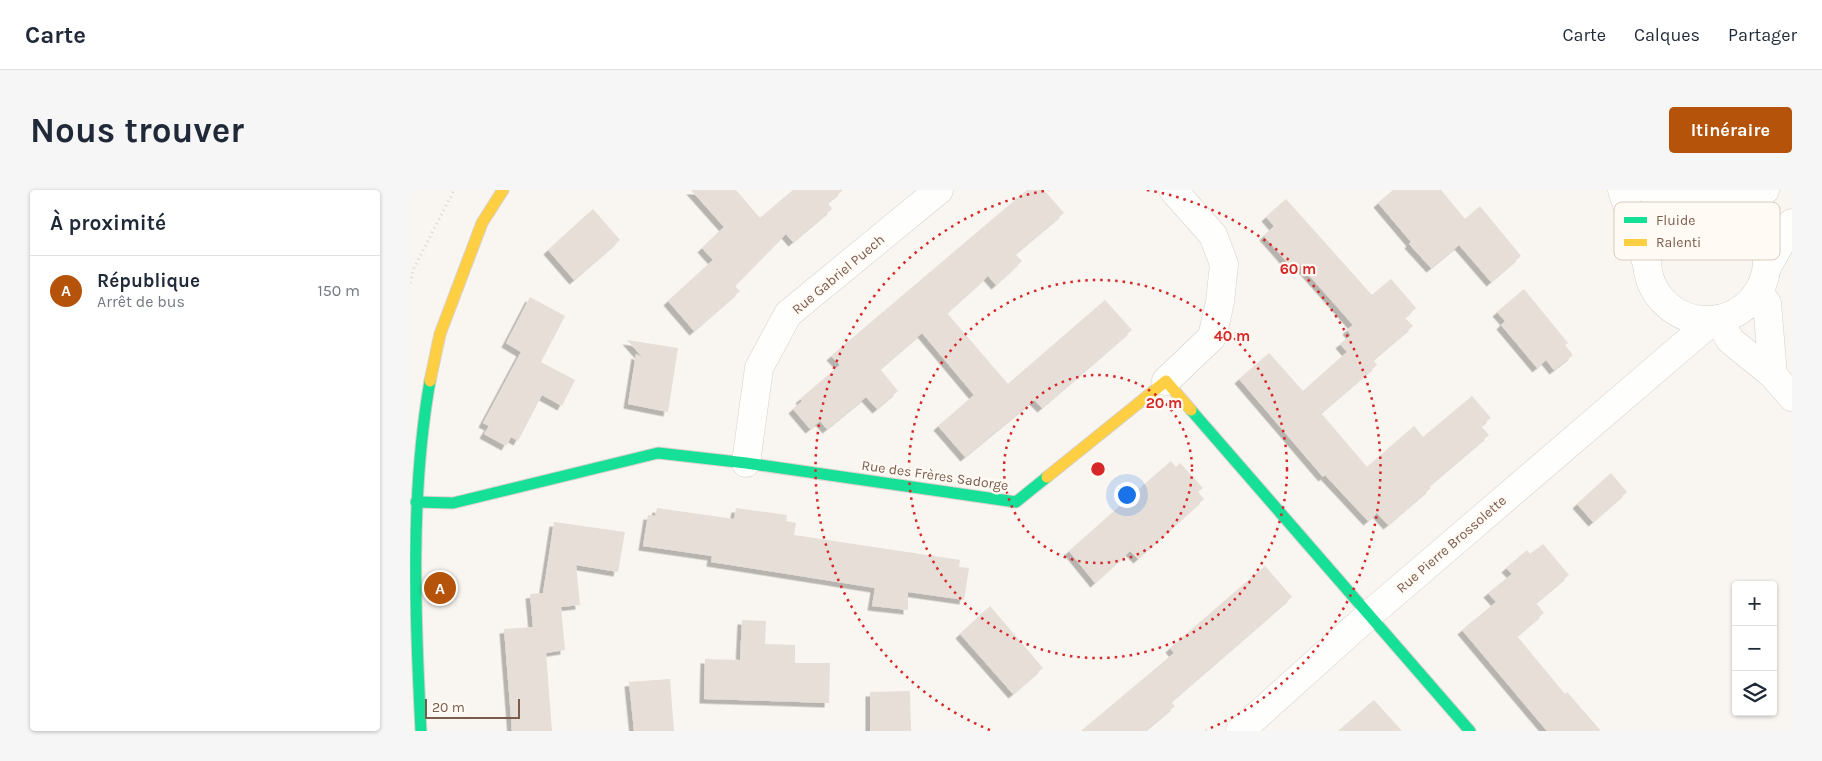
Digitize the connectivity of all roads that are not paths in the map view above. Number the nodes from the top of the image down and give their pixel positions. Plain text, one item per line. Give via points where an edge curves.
1 (503, 190) edge
2 (938, 190) edge
3 (1174, 190) edge
4 (1622, 190) edge
5 (1650, 190) edge
6 (1765, 190) edge
7 (1626, 202) edge
8 (1676, 202) edge
9 (1689, 202) edge
10 (1724, 202) edge
11 (1731, 202) edge
12 (1792, 223) edge
13 (1780, 244) edge
14 (1768, 260) edge
15 (1771, 260) edge
16 (1646, 261) edge
17 (1767, 267) junction
18 (1758, 293) junction
19 (1675, 312) junction
20 (1715, 320) junction
21 (1666, 359) junction
22 (1773, 375) junction
23 (1166, 382) junction
24 (1792, 397) edge
25 (746, 463) junction
26 (416, 502) junction
27 (1368, 615) junction
28 (413, 620) edge
29 (421, 731) edge
30 (1240, 731) edge
31 (1470, 731) edge

1 - 26 street via 482,223 440,334 419,448
2 - 25 street, Rue Gabriel Puech via 788,314 759,368
3 - 23 street via 1213,235 1224,264 1212,337
4 - 7 street
5 - 8 street
6 - 11 street
9 - 10 street via 1710,199
12 - 13 street
14 - 17 street
15 - 17 street
16 - 19 street via 1649,281
17 - 18 street
18 - 20 street via 1734,315
18 - 22 street via 1767,303
19 - 20 street via 1694,320
19 - 21 street
20 - 21 street, Rue Pierre Brossolette
20 - 22 street via 1730,340
21 - 27 street, Rue Pierre Brossolette
22 - 24 street
23 - 25 street, Rue des Frères Sadorge via 1016,502
23 - 27 street
25 - 26 street, Rue des Frères Sadorge via 658,453 453,503
26 - 28 street
27 - 30 street, Rue Pierre Brossolette
27 - 31 street
28 - 29 street

